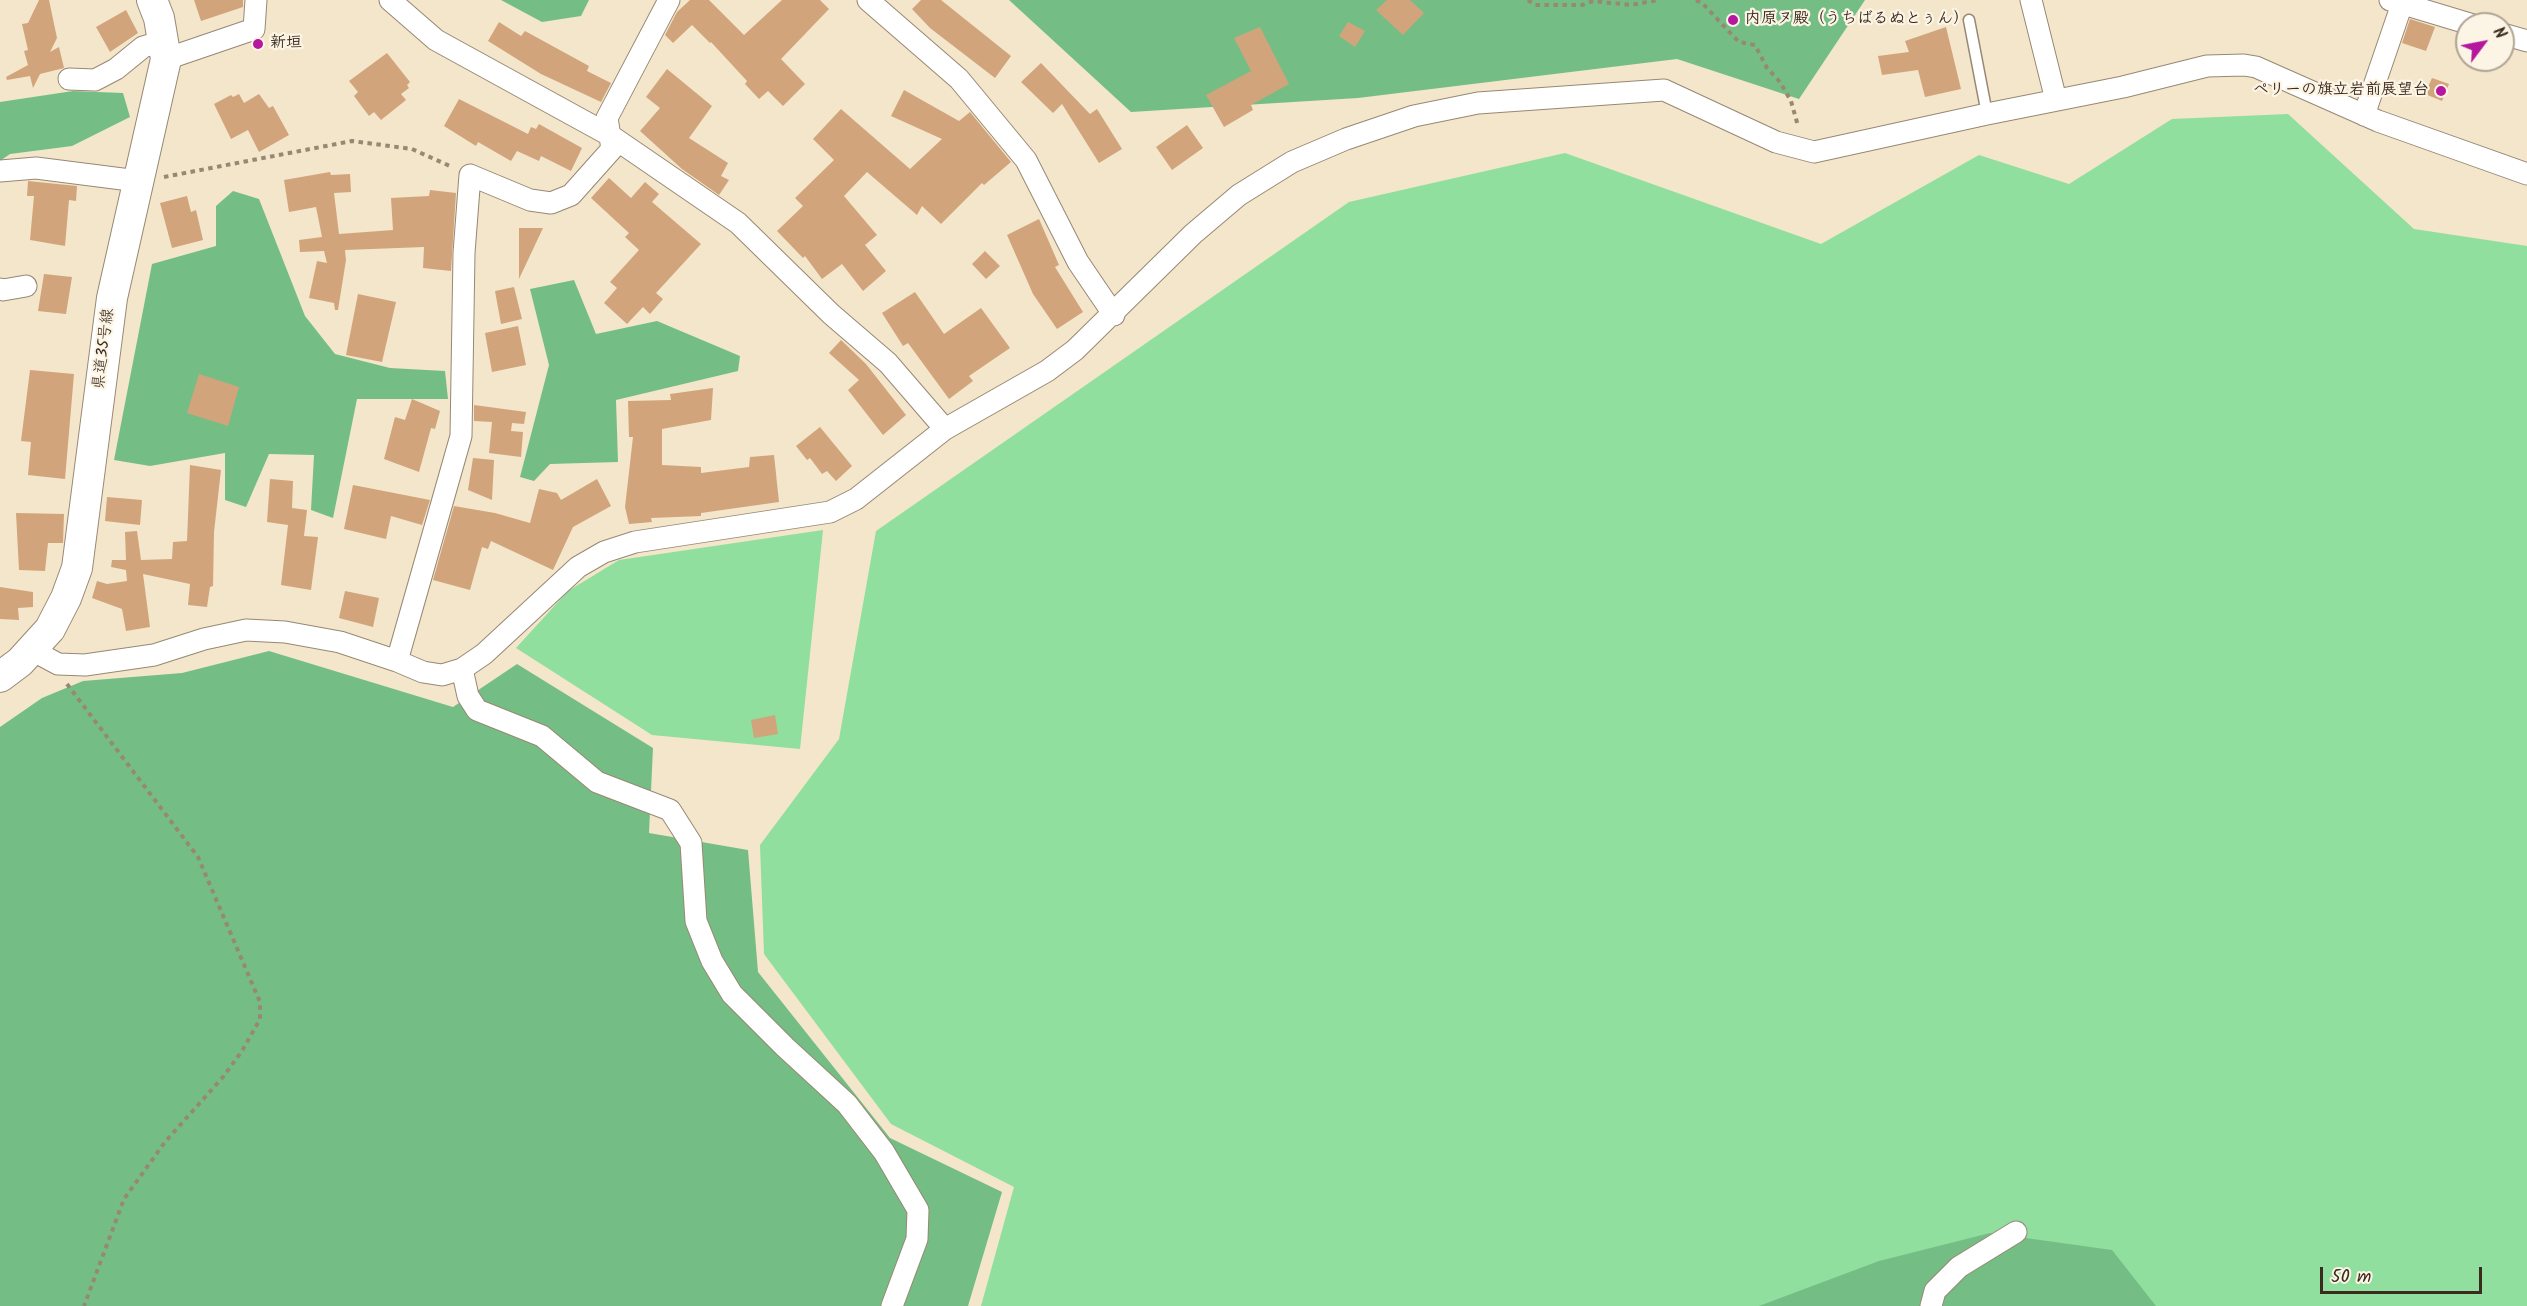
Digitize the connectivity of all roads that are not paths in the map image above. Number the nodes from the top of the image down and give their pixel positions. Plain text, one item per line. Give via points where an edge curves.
1 (152, 0) edge
2 (256, 0) edge
3 (390, 0) edge
4 (669, 0) edge
5 (868, 0) edge
6 (2031, 0) edge
7 (2396, 2) edge
8 (1969, 20) dead end
9 (2455, 20) edge
10 (164, 50) junction
11 (69, 79) dead end
12 (2056, 100) junction
13 (1987, 114) junction
14 (2364, 115) junction
15 (611, 136) junction
16 (0, 171) edge
17 (2527, 174) edge
18 (145, 180) junction
19 (26, 286) dead end
20 (0, 289) edge
21 (1114, 315) junction
22 (945, 429) junction
23 (32, 650) junction
24 (397, 661) junction
25 (462, 669) junction
26 (0, 677) edge
27 (2016, 1232) dead end
28 (892, 1306) edge
29 (1930, 1306) edge

1 - 10 main road, 県道35号線
2 - 10 street via 254,29
3 - 15 street via 436,40
4 - 15 street via 607,117
5 - 21 street via 959,79 1026,160 1078,262
6 - 12 street
7 - 9 street
7 - 14 street
8 - 13 lane
10 - 11 street via 143,47 95,80
10 - 18 main road, 県道35号線
12 - 13 street
12 - 14 street via 2207,66 2244,64
13 - 21 street via 1814,152 1776,142 1664,90 1478,103 1414,116 1292,162 1239,195 1192,234
14 - 17 street
15 - 22 street via 738,223 831,314 888,363
15 - 24 street via 612,148 571,195 551,203 530,200 470,176 464,253 461,436
16 - 18 street via 36,168
18 - 23 main road, 県道35号線 via 112,298 77,568 50,629
19 - 20 street
21 - 22 street via 1076,351 1047,371
22 - 25 street via 856,499 830,512 635,542 604,552 578,567 484,654
23 - 24 street via 58,664 85,665 154,655 246,630 340,642
23 - 26 main road, 県道35号線
24 - 25 street via 442,675
25 - 28 street via 468,696 477,710 542,736 597,782 670,810 691,843 696,921 712,961 732,994 847,1104 884,1152 918,1210 916,1239
27 - 29 street via 1959,1267 1935,1292

